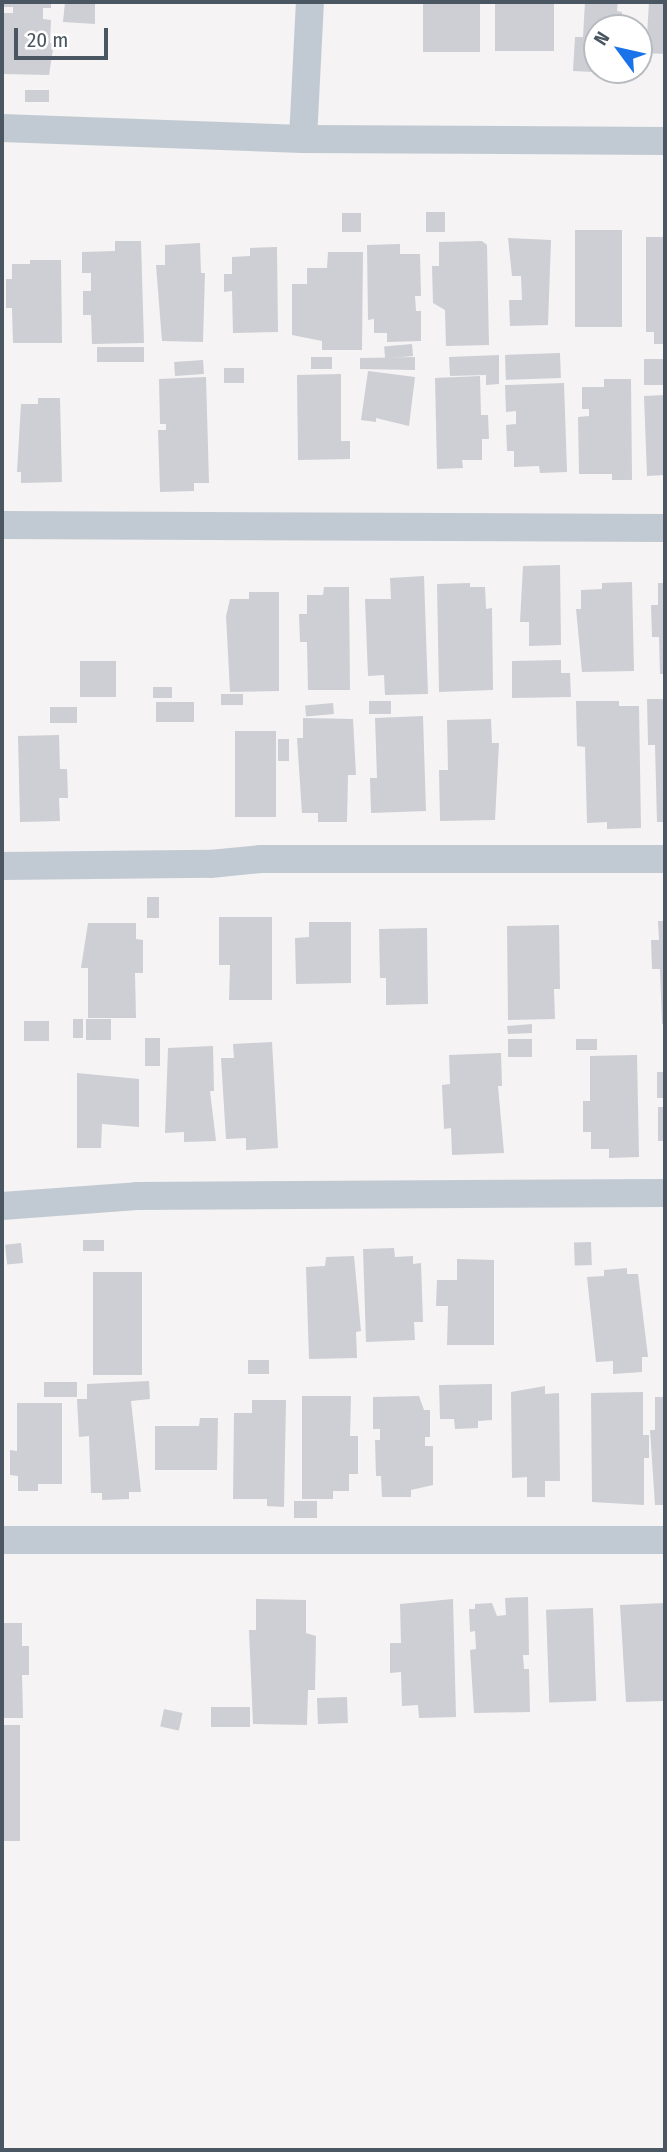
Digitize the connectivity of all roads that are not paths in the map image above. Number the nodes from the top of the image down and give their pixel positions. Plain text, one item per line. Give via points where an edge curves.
1 (310, 2) edge
2 (2, 128) edge
3 (303, 139) junction
4 (665, 141) edge
5 (2, 525) edge
6 (665, 528) edge
7 (665, 859) edge
8 (2, 866) edge
9 (665, 1193) edge
10 (2, 1206) edge
11 (2, 1540) edge
12 (665, 1540) edge

1 - 3 street
2 - 3 street
3 - 4 street
5 - 6 street
7 - 8 street via 261,859 210,864
9 - 10 street via 137,1196
11 - 12 street

